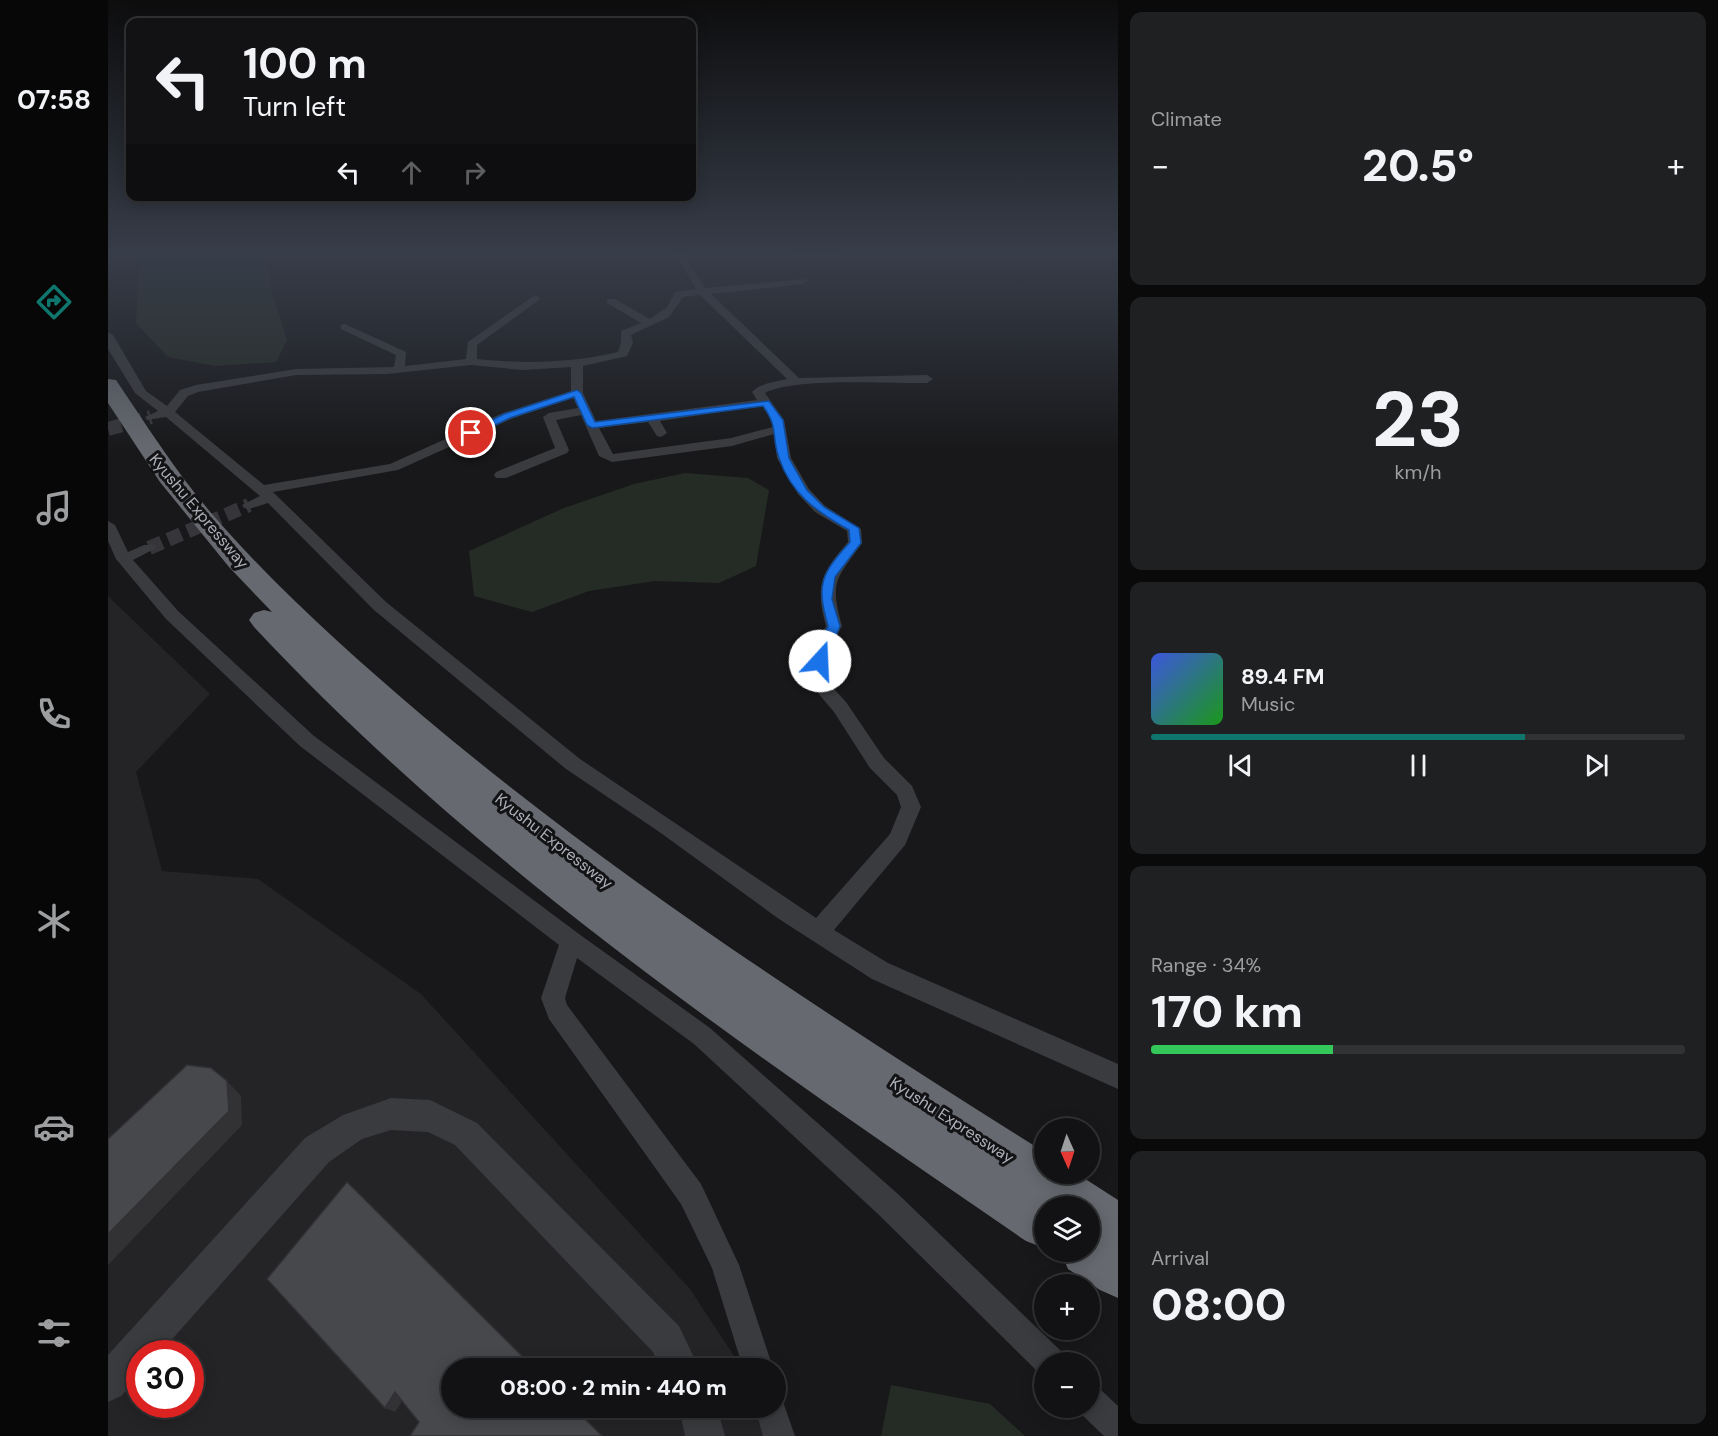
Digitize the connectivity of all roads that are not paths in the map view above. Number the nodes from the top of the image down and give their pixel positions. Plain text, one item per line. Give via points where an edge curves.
1 (507, 318) edge
2 (640, 318) edge
3 (658, 318) edge
4 (730, 318) edge
5 (649, 323) junction
6 (345, 327) dead end
7 (108, 335) edge
8 (471, 362) junction
9 (577, 362) junction
10 (399, 369) junction
11 (927, 379) dead end
12 (796, 382) junction
13 (108, 385) edge
14 (577, 393) junction
15 (766, 402) junction
16 (585, 411) junction
17 (168, 412) junction
18 (151, 417) tunnel mouth
19 (652, 418) junction
20 (108, 423) edge
21 (592, 425) junction
22 (778, 429) junction
23 (661, 433) dead end
24 (501, 475) dead end
25 (260, 498) junction
26 (108, 525) edge
27 (149, 548) tunnel mouth
28 (124, 559) junction
29 (818, 932) junction
30 (571, 941) junction
31 (1118, 1077) edge
32 (1034, 1216) edge
33 (1104, 1232) edge
34 (1040, 1352) edge
35 (675, 1358) edge
36 (755, 1358) edge
37 (108, 1383) edge
38 (1100, 1411) edge
39 (701, 1418) edge
40 (773, 1418) edge
41 (1118, 1428) edge
42 (705, 1436) edge
43 (779, 1436) edge

1 - 8 street via 472,344
2 - 5 street
3 - 5 street
4 - 12 street
5 - 9 street via 625,333 623,354
6 - 10 street via 402,354
7 - 17 street via 141,393
8 - 9 street via 522,367
8 - 10 street
9 - 14 street
10 - 17 street via 296,372 238,380 184,393
11 - 12 street
12 - 15 street via 759,389
13 - 33 highway, Kyushu Expressway via 159,466 242,564 299,623 444,753 653,918
14 - 16 street
14 - 25 street via 507,416 393,467
15 - 19 street
15 - 22 street via 778,420
16 - 21 street
16 - 24 street via 549,417 562,450
17 - 18 street
17 - 25 street
19 - 21 street
19 - 23 street
20 - 32 highway, Kyushu Expressway via 139,472 220,572 327,682 421,768 634,940 782,1047
21 - 22 street via 606,456 618,458 732,442
22 - 29 street via 784,458 803,491 820,509 854,528 855,543 830,577 826,599 834,626 825,642 815,679 840,707 877,763 905,791 911,807 898,839
25 - 29 street via 380,606 573,765
26 - 28 street
27 - 28 street
28 - 30 street via 172,615 307,741
29 - 31 street via 880,971
30 - 34 street via 702,1036 888,1204
30 - 36 street via 554,998 557,1011 691,1194 725,1265
35 - 37 street via 666,1339 466,1134 430,1116 391,1114 354,1126 317,1150
38 - 41 street
39 - 42 street
40 - 43 street

